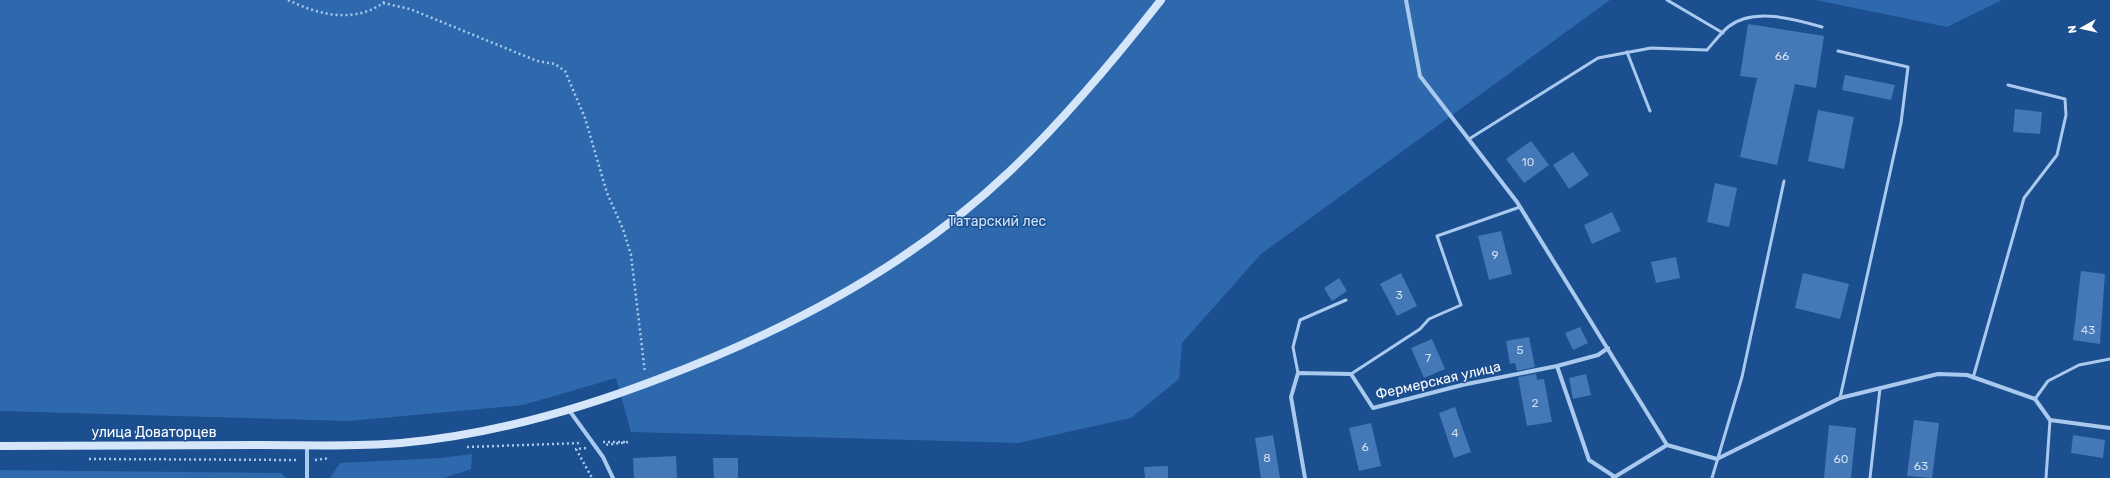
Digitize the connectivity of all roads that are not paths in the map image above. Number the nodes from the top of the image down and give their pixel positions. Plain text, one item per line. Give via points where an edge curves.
1 (1161, 0) edge
2 (1406, 0) edge
3 (1667, 0) edge
4 (1822, 27) dead end
5 (1723, 33) junction
6 (1838, 51) dead end
7 (1627, 52) junction
8 (2008, 85) dead end
9 (1650, 111) dead end
10 (1469, 139) junction
11 (1784, 181) dead end
12 (1520, 207) junction
13 (1346, 300) dead end
14 (1608, 348) junction
15 (2110, 359) edge
16 (1557, 366) junction
17 (1298, 373) junction
18 (1351, 374) junction
19 (1973, 378) junction
20 (1880, 388) junction
21 (1840, 398) junction
22 (2035, 399) junction
23 (569, 410) junction
24 (2050, 420) junction
25 (2110, 428) edge
26 (307, 444) junction
27 (1667, 445) junction
28 (0, 446) edge
29 (1717, 459) junction
30 (1614, 477) edge
31 (307, 478) edge
32 (613, 478) edge
33 (1305, 478) edge
34 (1712, 478) edge
35 (1870, 478) edge
36 (2046, 478) edge

1 - 23 main road, улица Доваторцев via 1126,46 1065,116 1008,173 941,230 866,282 784,326 716,357
2 - 10 street via 1420,76
3 - 5 lane
4 - 5 lane via 1788,17 1745,18 1728,27
5 - 7 lane via 1707,50 1651,48
6 - 21 lane via 1908,67 1900,122
7 - 9 lane
7 - 10 lane via 1598,58
8 - 19 lane via 2064,100 2066,115 2057,155 2024,198
10 - 12 street
11 - 29 lane via 1742,377
12 - 14 street
12 - 18 lane via 1437,236 1461,305 1429,319 1420,329
13 - 17 lane via 1300,320 1293,347
14 - 16 street, Фермерская улица via 1598,355
14 - 27 street
15 - 22 lane via 2079,365 2048,381
16 - 18 street, Фермерская улица via 1462,385 1373,408
16 - 30 street via 1589,460
17 - 18 street
17 - 33 street via 1291,397
19 - 20 street via 1967,375 1938,374
19 - 22 street
20 - 21 street
20 - 35 lane
21 - 29 street
22 - 24 street
23 - 26 main road, улица Доваторцев via 490,430 400,443
23 - 32 street via 603,457
24 - 25 street
24 - 36 lane
26 - 28 main road, улица Доваторцев
26 - 31 street
27 - 29 street
27 - 30 street
29 - 34 lane

